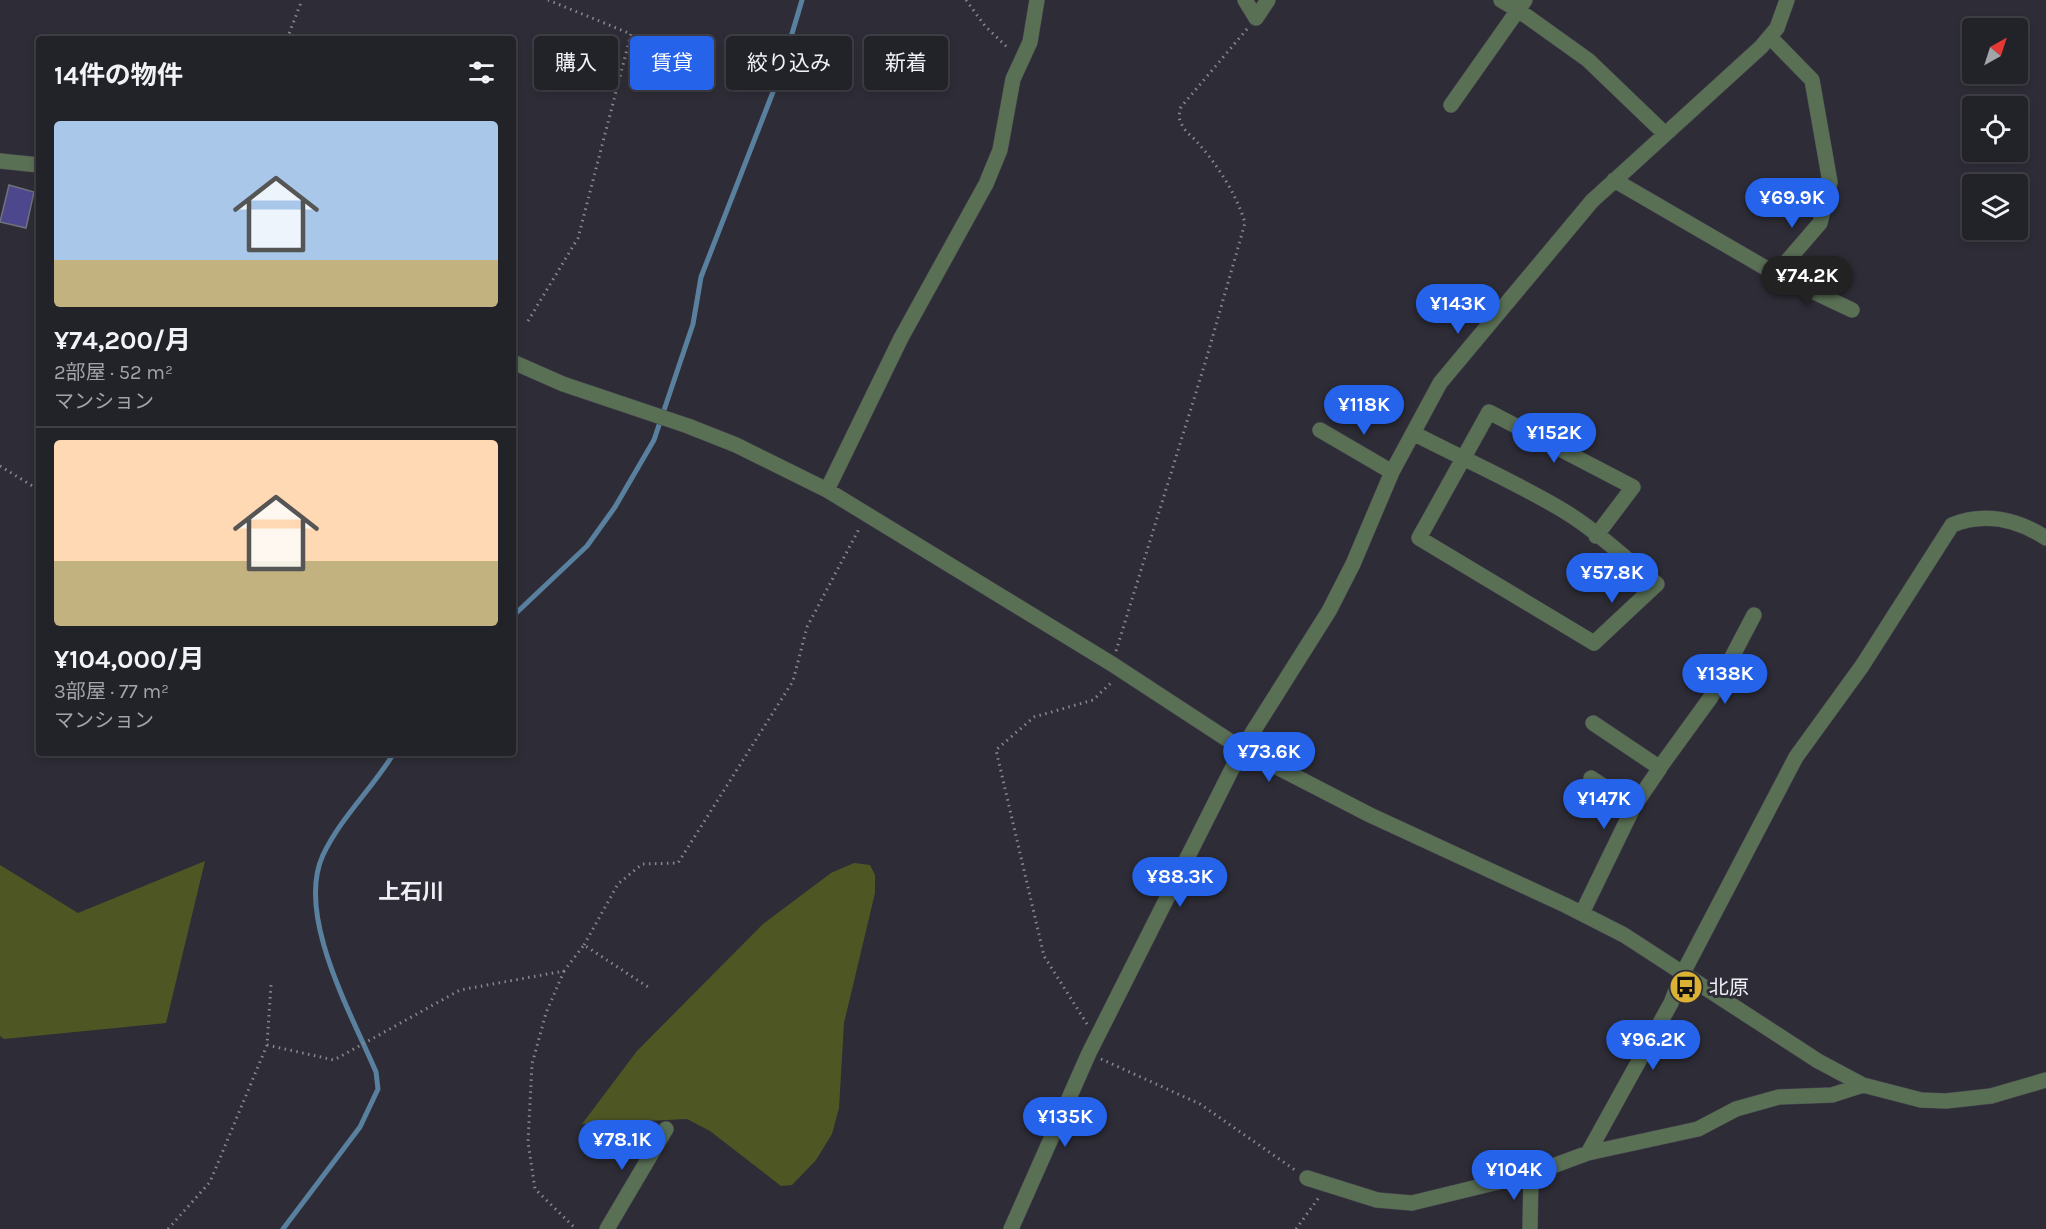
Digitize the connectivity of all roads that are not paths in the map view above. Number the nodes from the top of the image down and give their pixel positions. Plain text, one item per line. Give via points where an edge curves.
1 (1037, 0) edge
2 (1245, 0) edge
3 (1268, 0) edge
4 (1501, 0) edge
5 (1787, 0) edge
6 (1521, 5) edge
7 (1770, 37) junction
8 (1451, 105) dead end
9 (1664, 133) junction
10 (0, 161) edge
11 (36, 165) edge
12 (1614, 180) junction
13 (1776, 274) junction
14 (1852, 310) dead end
15 (516, 363) edge
16 (1320, 430) dead end
17 (1413, 434) junction
18 (1462, 459) junction
19 (1392, 472) junction
20 (827, 490) junction
21 (1596, 536) junction
22 (2046, 538) edge
23 (1754, 615) dead end
24 (1593, 723) dead end
25 (1242, 749) junction
26 (1658, 770) junction
27 (1592, 778) dead end
28 (1634, 806) junction
29 (1582, 913) junction
30 (1683, 973) junction
31 (2046, 1080) edge
32 (1863, 1085) junction
33 (666, 1130) dead end
34 (1588, 1153) junction
35 (1531, 1174) junction
36 (1307, 1178) road end
37 (606, 1229) edge
38 (1011, 1229) edge
39 (1530, 1229) edge

1 - 20 street via 1030,42 1013,79 1000,150 986,184 901,338
2 - 3 street via 1256,18
4 - 6 street
5 - 7 street
6 - 8 street
6 - 9 street via 1588,60
7 - 9 street
7 - 13 street via 1812,80 1830,182 1820,223
9 - 12 street
10 - 11 street
12 - 13 street
12 - 17 street via 1524,279 1440,383
13 - 14 street
15 - 20 street via 563,384 736,445
16 - 19 street
17 - 18 street
17 - 19 street
18 - 21 street via 1564,511
18 - 21 street via 1489,412 1633,487
18 - 21 street via 1419,537 1594,643 1657,584
19 - 25 street via 1329,611
20 - 25 street via 1118,668
22 - 30 street via 2014,522 1991,517 1952,525 1862,666 1796,757
23 - 26 street via 1711,697
24 - 26 street
25 - 29 street via 1370,815
25 - 38 street via 1096,1038
26 - 28 street
27 - 28 street
28 - 29 street
29 - 30 street
30 - 32 street via 1818,1061
30 - 34 street via 1671,1003
31 - 32 street via 1991,1096 1946,1101 1921,1100
32 - 34 street via 1832,1095 1779,1097 1736,1109 1698,1129
33 - 37 street
34 - 35 street
35 - 36 street via 1412,1203 1377,1200
35 - 39 street

